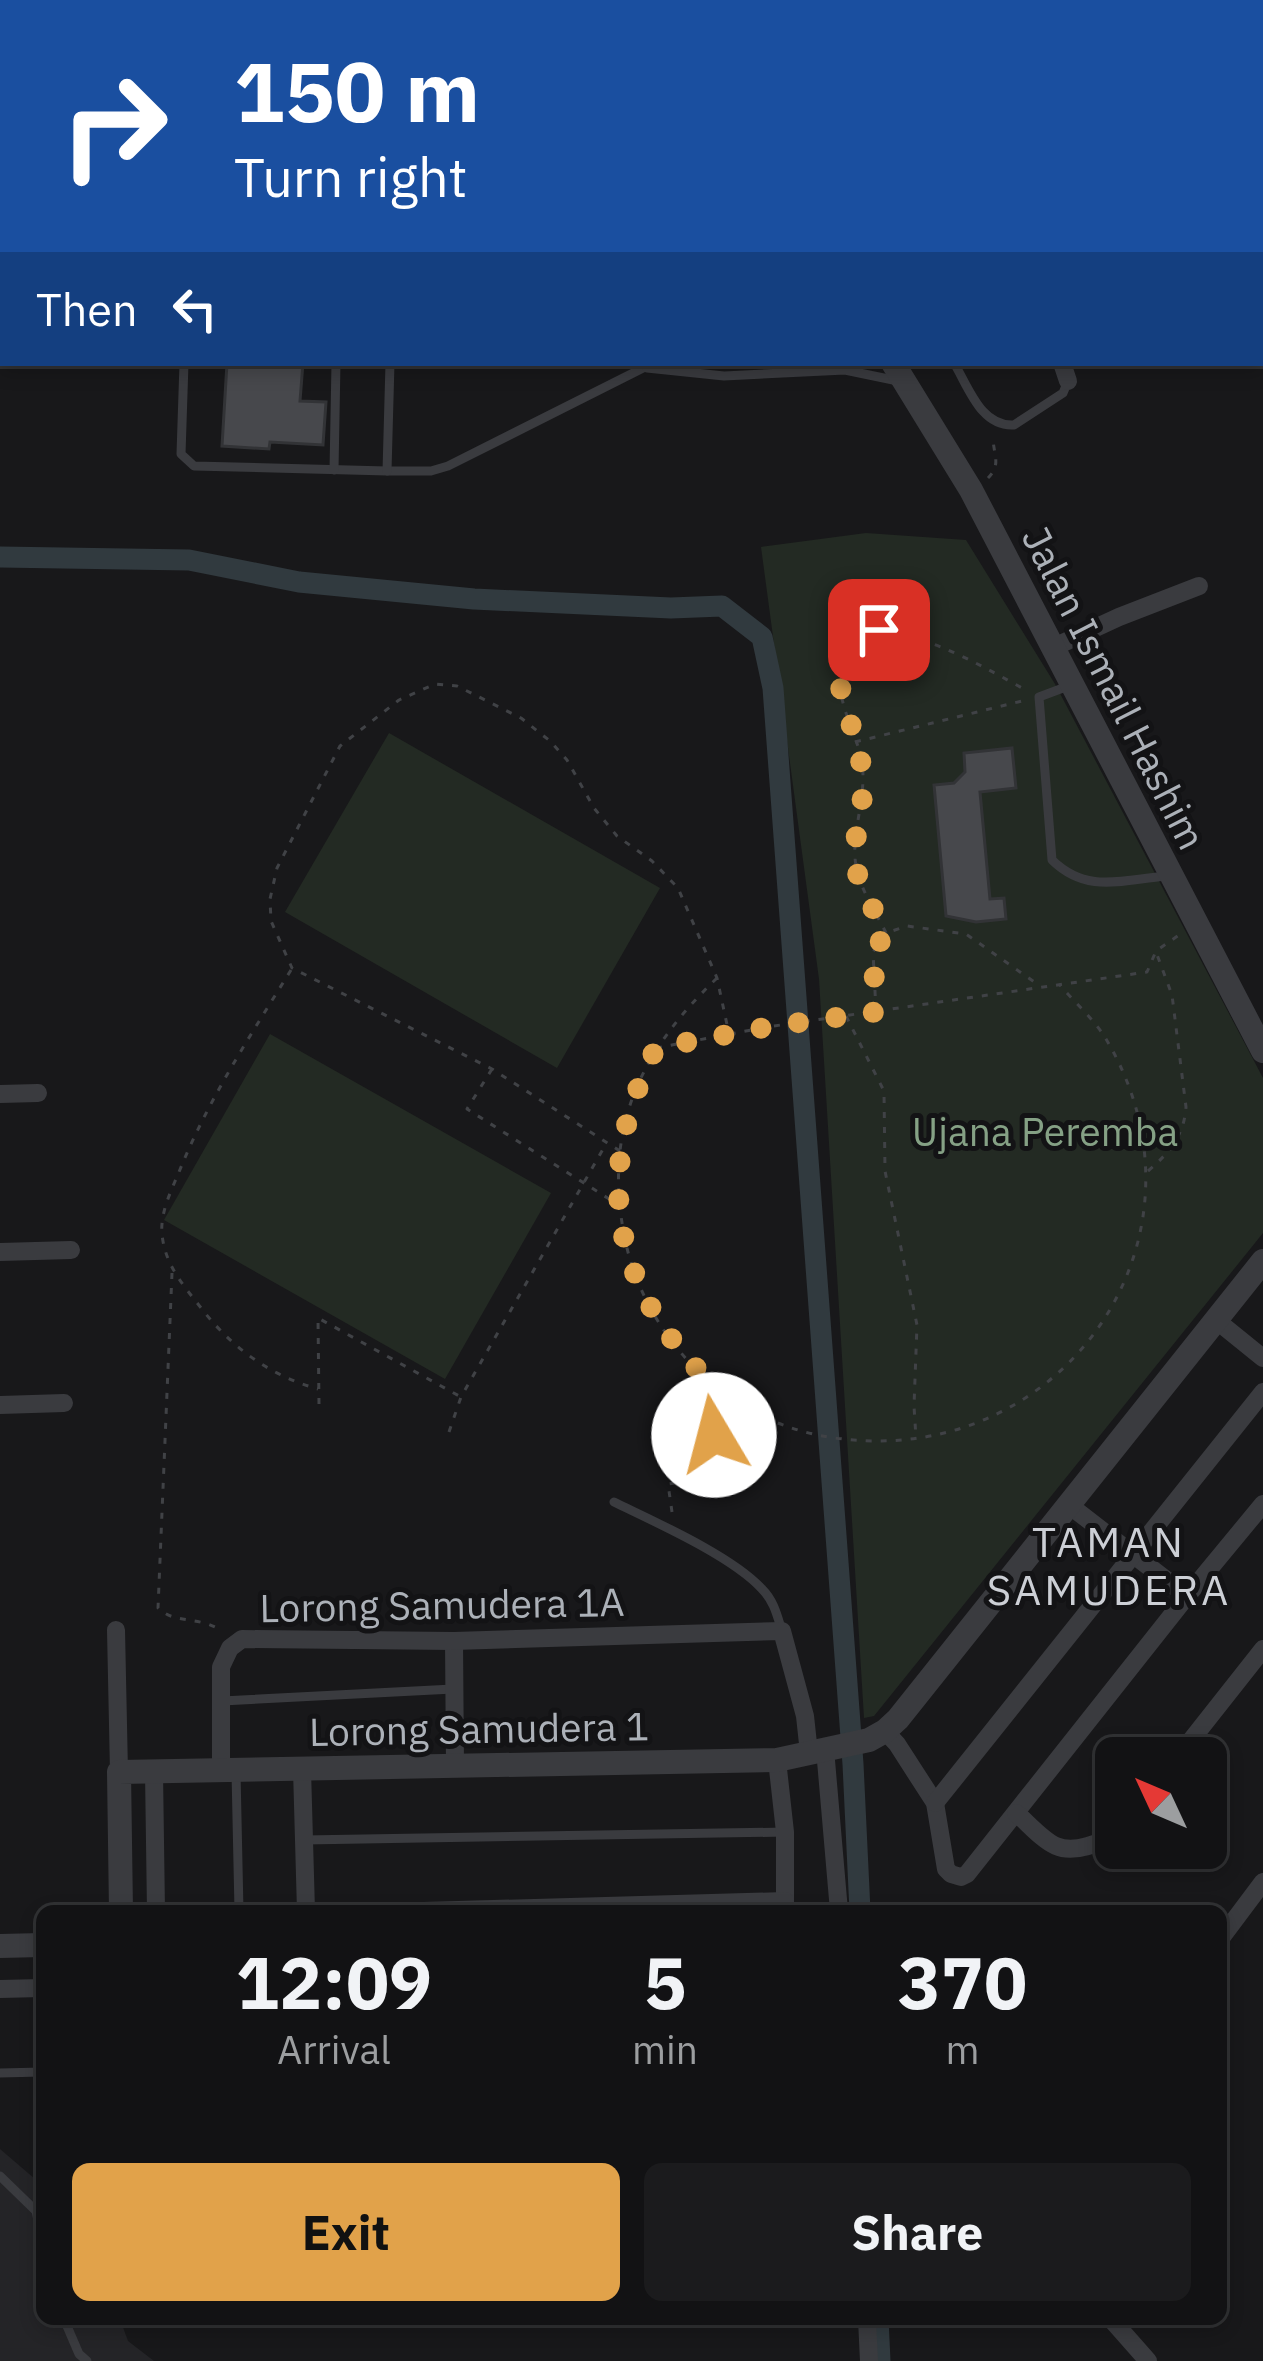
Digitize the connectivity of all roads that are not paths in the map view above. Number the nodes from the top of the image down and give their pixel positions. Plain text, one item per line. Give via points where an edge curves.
1 (184, 366) edge
2 (336, 366) edge
3 (390, 366) edge
4 (648, 366) edge
5 (657, 366) edge
6 (956, 366) edge
7 (1065, 372) edge
8 (898, 373) edge
9 (334, 470) junction
10 (388, 471) junction
11 (1198, 586) dead end
12 (1052, 648) junction
13 (1072, 685) junction
14 (1171, 875) junction
15 (1263, 1051) edge
16 (38, 1093) dead end
17 (0, 1094) edge
18 (71, 1250) dead end
19 (0, 1252) edge
20 (1263, 1262) edge
21 (1216, 1320) junction
22 (1263, 1358) edge
23 (1263, 1392) edge
24 (64, 1403) dead end
25 (0, 1405) edge
26 (614, 1502) dead end
27 (1069, 1504) junction
28 (1263, 1504) edge
29 (1132, 1556) junction
30 (1186, 1595) junction
31 (116, 1630) dead end
32 (782, 1631) junction
33 (454, 1641) junction
34 (1263, 1649) edge
35 (453, 1689) junction
36 (222, 1701) junction
37 (877, 1735) junction
38 (1194, 1737) edge
39 (825, 1749) junction
40 (777, 1760) junction
41 (454, 1766) junction
42 (302, 1769) junction
43 (229, 1770) junction
44 (119, 1772) junction
45 (154, 1772) junction
46 (934, 1803) junction
47 (1016, 1813) junction
48 (785, 1832) junction
49 (304, 1840) junction
50 (1095, 1843) edge
51 (1263, 1882) edge
52 (122, 1905) edge
53 (156, 1905) edge
54 (239, 1905) edge
55 (306, 1905) edge
56 (785, 1905) edge
57 (838, 1905) edge
58 (1227, 1930) edge
59 (36, 1945) edge
60 (0, 1946) edge
61 (36, 1988) edge
62 (0, 1989) edge
63 (36, 2072) edge
64 (0, 2073) edge
65 (0, 2176) edge
66 (36, 2211) edge
67 (67, 2325) edge
68 (867, 2325) edge
69 (1117, 2325) edge
70 (88, 2361) edge
71 (869, 2361) edge
72 (1148, 2361) edge

1 - 9 lane via 188,462
2 - 9 lane
3 - 10 lane
4 - 10 lane via 448,466
5 - 8 lane via 724,376
6 - 7 lane via 990,421 1014,425 1063,393
8 - 12 street, Jalan Ismail Hashim via 971,490
9 - 10 lane
11 - 12 street
12 - 13 street, Jalan Ismail Hashim
13 - 14 street, Jalan Ismail Hashim
13 - 14 lane via 1039,697 1052,860 1082,881
14 - 15 street, Jalan Ismail Hashim
16 - 17 street
18 - 19 street
20 - 21 street
21 - 22 street
21 - 27 street
23 - 29 street
24 - 25 street
26 - 32 lane via 744,1572 775,1607
27 - 29 street
27 - 37 street
28 - 30 street
29 - 30 street
29 - 46 street
30 - 47 street
31 - 44 street
32 - 33 street, Lorong Samudera 1A
32 - 39 street via 805,1716
33 - 35 street
33 - 36 street, Lorong Samudera 1A via 242,1639 221,1667
34 - 38 street
35 - 36 lane
35 - 41 street
36 - 43 street, Lorong Samudera 1A
37 - 39 street, Lorong Samudera 1
37 - 46 street via 897,1744
39 - 40 street, Lorong Samudera 1
39 - 57 street
40 - 41 street, Lorong Samudera 1
40 - 48 street
41 - 42 street, Lorong Samudera 1
42 - 43 street, Lorong Samudera 1
42 - 49 street
43 - 45 street, Lorong Samudera 1
43 - 54 lane
44 - 45 street, Lorong Samudera 1
44 - 52 street
45 - 53 street
46 - 47 street via 946,1869 957,1877
47 - 50 street via 1056,1846
48 - 49 lane
48 - 56 street
49 - 55 street
51 - 58 street
59 - 60 street
61 - 62 street
63 - 64 lane
65 - 66 lane
67 - 70 lane
68 - 71 street
69 - 72 street

